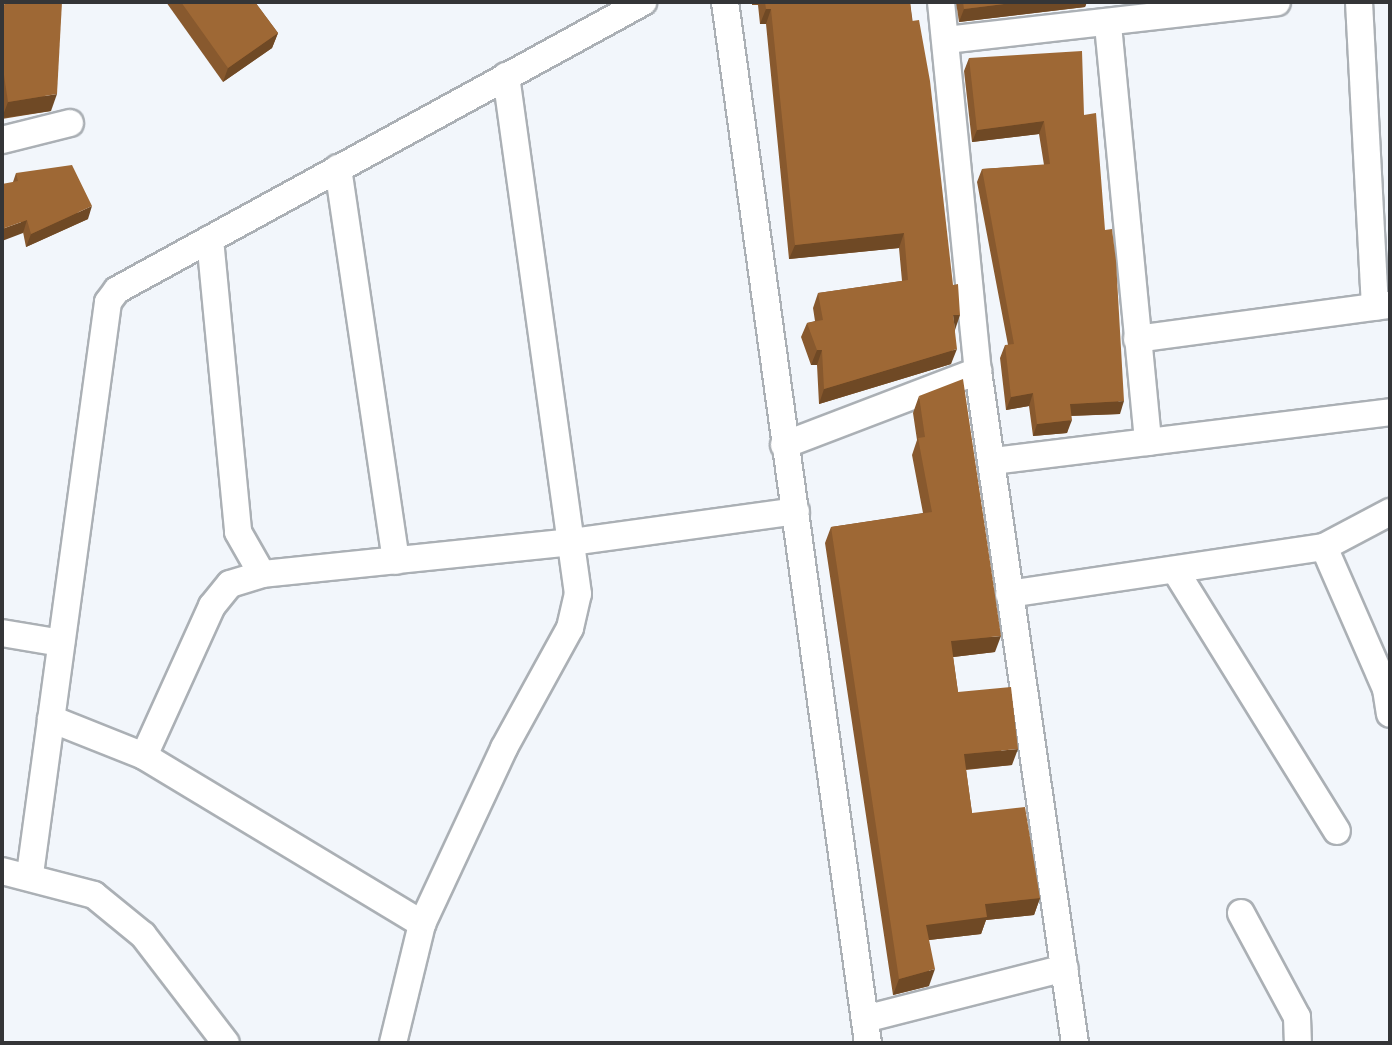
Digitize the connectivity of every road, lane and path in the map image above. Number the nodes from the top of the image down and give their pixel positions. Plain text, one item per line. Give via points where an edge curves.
1 (643, 2) edge
2 (725, 2) edge
3 (941, 2) edge
4 (1277, 2) edge
5 (1359, 2) edge
6 (1108, 25) junction
7 (946, 40) junction
8 (506, 76) junction
9 (70, 123) dead end
10 (2, 140) edge
11 (338, 168) junction
12 (210, 239) junction
13 (1382, 306) edge
14 (1137, 339) junction
15 (978, 371) junction
16 (1390, 412) edge
17 (1148, 442) junction
18 (784, 445) junction
19 (993, 461) junction
20 (796, 511) junction
21 (1390, 512) edge
22 (571, 542) junction
23 (1324, 547) junction
24 (396, 561) junction
25 (1175, 570) junction
26 (262, 574) junction
27 (1009, 594) junction
28 (2, 633) edge
29 (61, 643) junction
30 (1390, 714) edge
31 (51, 719) junction
32 (144, 756) junction
33 (1337, 831) dead end
34 (2, 871) edge
35 (30, 874) junction
36 (1241, 913) dead end
37 (422, 924) junction
38 (1065, 968) junction
39 (866, 1031) edge
40 (226, 1043) edge
41 (393, 1043) edge
42 (1075, 1043) edge
43 (1298, 1043) edge

1 - 8 street
2 - 18 street
3 - 7 street
4 - 6 street
5 - 13 street
6 - 7 street
6 - 14 street
7 - 15 street
8 - 11 street
8 - 22 street
9 - 10 street
11 - 12 street
11 - 24 street
12 - 26 street via 238,532
12 - 29 street via 117,290 103,316
13 - 14 street
14 - 17 street
15 - 18 street
15 - 19 street
16 - 17 street
17 - 19 street
18 - 20 street
19 - 27 street
20 - 22 street
20 - 39 street
21 - 23 street
22 - 24 street
22 - 37 street via 578,594 570,628 504,748
23 - 25 street
23 - 30 street via 1386,689
24 - 26 street
25 - 27 street
25 - 33 street
26 - 32 street via 230,584 212,606
27 - 38 street
28 - 29 street
29 - 31 street
31 - 32 street
31 - 35 street
32 - 37 street
34 - 35 street
35 - 40 street via 94,895 143,935
36 - 43 street via 1297,1017
37 - 41 street
38 - 39 street
38 - 42 street

